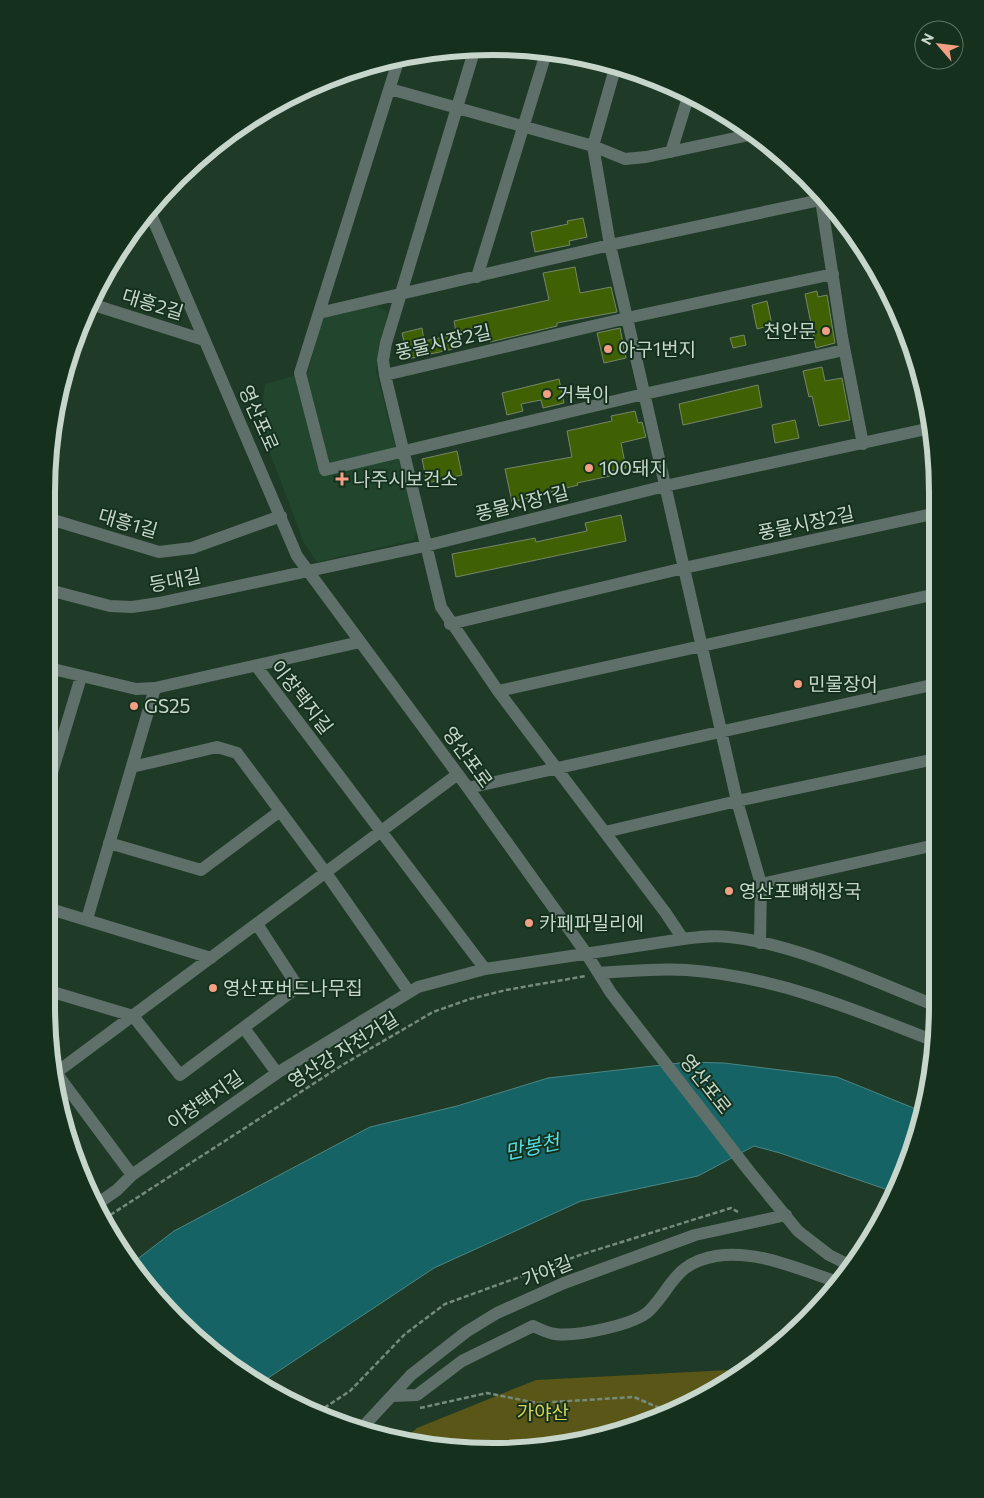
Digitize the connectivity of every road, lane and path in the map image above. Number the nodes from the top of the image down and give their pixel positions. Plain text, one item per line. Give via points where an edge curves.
1 (473, 56) edge
2 (544, 59) edge
3 (397, 66) edge
4 (614, 73) edge
5 (390, 89) junction
6 (687, 101) edge
7 (459, 108) junction
8 (524, 127) junction
9 (745, 136) edge
10 (592, 146) junction
11 (671, 152) junction
12 (816, 198) edge
13 (823, 207) edge
14 (152, 217) edge
15 (610, 245) junction
16 (833, 274) junction
17 (477, 277) junction
18 (401, 296) junction
19 (97, 306) edge
20 (319, 313) junction
21 (626, 318) junction
22 (204, 340) junction
23 (844, 350) junction
24 (385, 374) junction
25 (644, 394) junction
26 (924, 430) edge
27 (863, 444) junction
28 (402, 452) junction
29 (665, 486) junction
30 (929, 515) edge
31 (282, 516) junction
32 (55, 521) edge
33 (425, 546) junction
34 (684, 568) junction
35 (308, 572) junction
36 (55, 592) edge
37 (929, 596) edge
38 (450, 624) junction
39 (360, 642) junction
40 (702, 646) junction
41 (257, 667) junction
42 (55, 670) edge
43 (81, 677) junction
44 (929, 686) edge
45 (155, 688) junction
46 (498, 691) junction
47 (721, 732) junction
48 (929, 760) edge
49 (55, 763) edge
50 (132, 768) junction
51 (557, 768) junction
52 (458, 774) junction
53 (468, 788) junction
54 (737, 801) junction
55 (280, 811) junction
56 (381, 832) junction
57 (605, 832) junction
58 (109, 843) junction
59 (929, 846) edge
60 (326, 873) junction
61 (761, 884) junction
62 (55, 910) edge
63 (86, 920) junction
64 (256, 924) junction
65 (683, 939) junction
66 (760, 942) junction
67 (586, 952) junction
68 (211, 958) junction
69 (485, 969) junction
70 (599, 973) junction
71 (409, 992) junction
72 (55, 993) edge
73 (929, 1003) edge
74 (132, 1016) junction
75 (244, 1028) junction
76 (928, 1039) edge
77 (60, 1071) edge
78 (277, 1073) junction
79 (61, 1079) edge
80 (132, 1175) junction
81 (101, 1201) edge
82 (786, 1215) junction
83 (109, 1216) edge
84 (754, 1222) junction
85 (845, 1263) edge
86 (832, 1280) edge
87 (392, 1396) junction
88 (664, 1408) edge
89 (323, 1409) edge
90 (417, 1409) dead end
91 (366, 1424) edge

1 - 7 street, 풍물시장2길
2 - 8 street
3 - 5 street
4 - 10 street
5 - 7 street
5 - 20 street
6 - 11 street
7 - 8 street
7 - 18 street, 풍물시장2길
8 - 10 street
8 - 17 street
9 - 11 street
10 - 11 street via 625,159
10 - 15 street
12 - 15 street
13 - 16 street
14 - 22 street, 영산포로
15 - 17 street
15 - 21 street
16 - 21 street, 풍물시장2길
16 - 23 street
17 - 18 street
18 - 20 street
18 - 24 street, 풍물시장2길 via 386,343
19 - 22 street, 대흥2길
20 - 28 street via 300,373 325,470
21 - 24 street, 풍물시장2길
21 - 25 street
22 - 31 street, 영산포로
23 - 25 street
23 - 27 street
24 - 28 street, 풍물시장2길
25 - 28 street
25 - 29 street
26 - 27 street, 풍물시장1길
27 - 29 street, 풍물시장1길
28 - 33 street, 풍물시장2길
29 - 33 street, 풍물시장1길
29 - 34 street
30 - 34 street, 풍물시장2길
31 - 32 street, 대흥1길 via 192,548 159,552
31 - 35 street, 영산포로 via 297,556
33 - 35 street, 풍물시장1길
33 - 38 street, 풍물시장2길 via 440,607
34 - 38 street, 풍물시장2길
34 - 40 street
35 - 36 street, 등대길 via 132,607 110,606
35 - 39 street, 영산포로
37 - 40 street
38 - 46 street, 풍물시장2길
39 - 41 street
39 - 52 street, 영산포로
40 - 46 street
40 - 47 street
41 - 45 street, 이창택지길
41 - 56 street, 이창택지길
42 - 43 street, 이창택지길
43 - 45 street, 이창택지길 via 136,688
43 - 49 street
44 - 47 street
45 - 50 street
46 - 51 street, 풍물시장2길
47 - 51 street
47 - 54 street
48 - 54 street
50 - 55 street via 217,747 238,753
50 - 58 street
51 - 53 street
51 - 57 street, 풍물시장2길
52 - 53 street, 영산포로
52 - 56 street
53 - 67 street, 영산포로
54 - 57 street
54 - 61 street
55 - 58 street via 201,870
55 - 60 street
56 - 60 street
56 - 69 street, 이창택지길
57 - 65 street, 풍물시장2길
58 - 63 street
59 - 61 street
60 - 64 street
60 - 71 street
61 - 66 street
62 - 63 street
63 - 68 street
64 - 68 street
64 - 75 street, 이창택지길 via 298,987
65 - 66 street via 713,936
65 - 67 street
66 - 73 street
67 - 69 street, 이창택지길
67 - 70 street, 영산포로
68 - 74 street
69 - 71 street, 이창택지길
70 - 76 street via 685,970 740,977 803,993
70 - 82 street, 영산포로 via 611,993
70 - 83 path, 영산강 자전거길 via 506,990 434,1012 344,1064
71 - 78 street, 이창택지길
72 - 74 street
74 - 75 street, 이창택지길 via 180,1076
74 - 77 street
75 - 78 street
78 - 80 street, 이창택지길
79 - 80 street
80 - 81 street, 이창택지길
82 - 84 street, 가야길
82 - 85 street, 영산포로 via 798,1231
84 - 87 street, 가야길 via 695,1235 564,1283 497,1313 436,1354
84 - 89 path via 731,1208 580,1255 445,1304 405,1334 350,1391
86 - 87 street via 760,1257 716,1256 686,1267 670,1282 649,1312 627,1322 587,1332 555,1334 533,1326 462,1360 417,1395
87 - 91 street, 가야길
88 - 90 path via 634,1397 537,1403 487,1393

